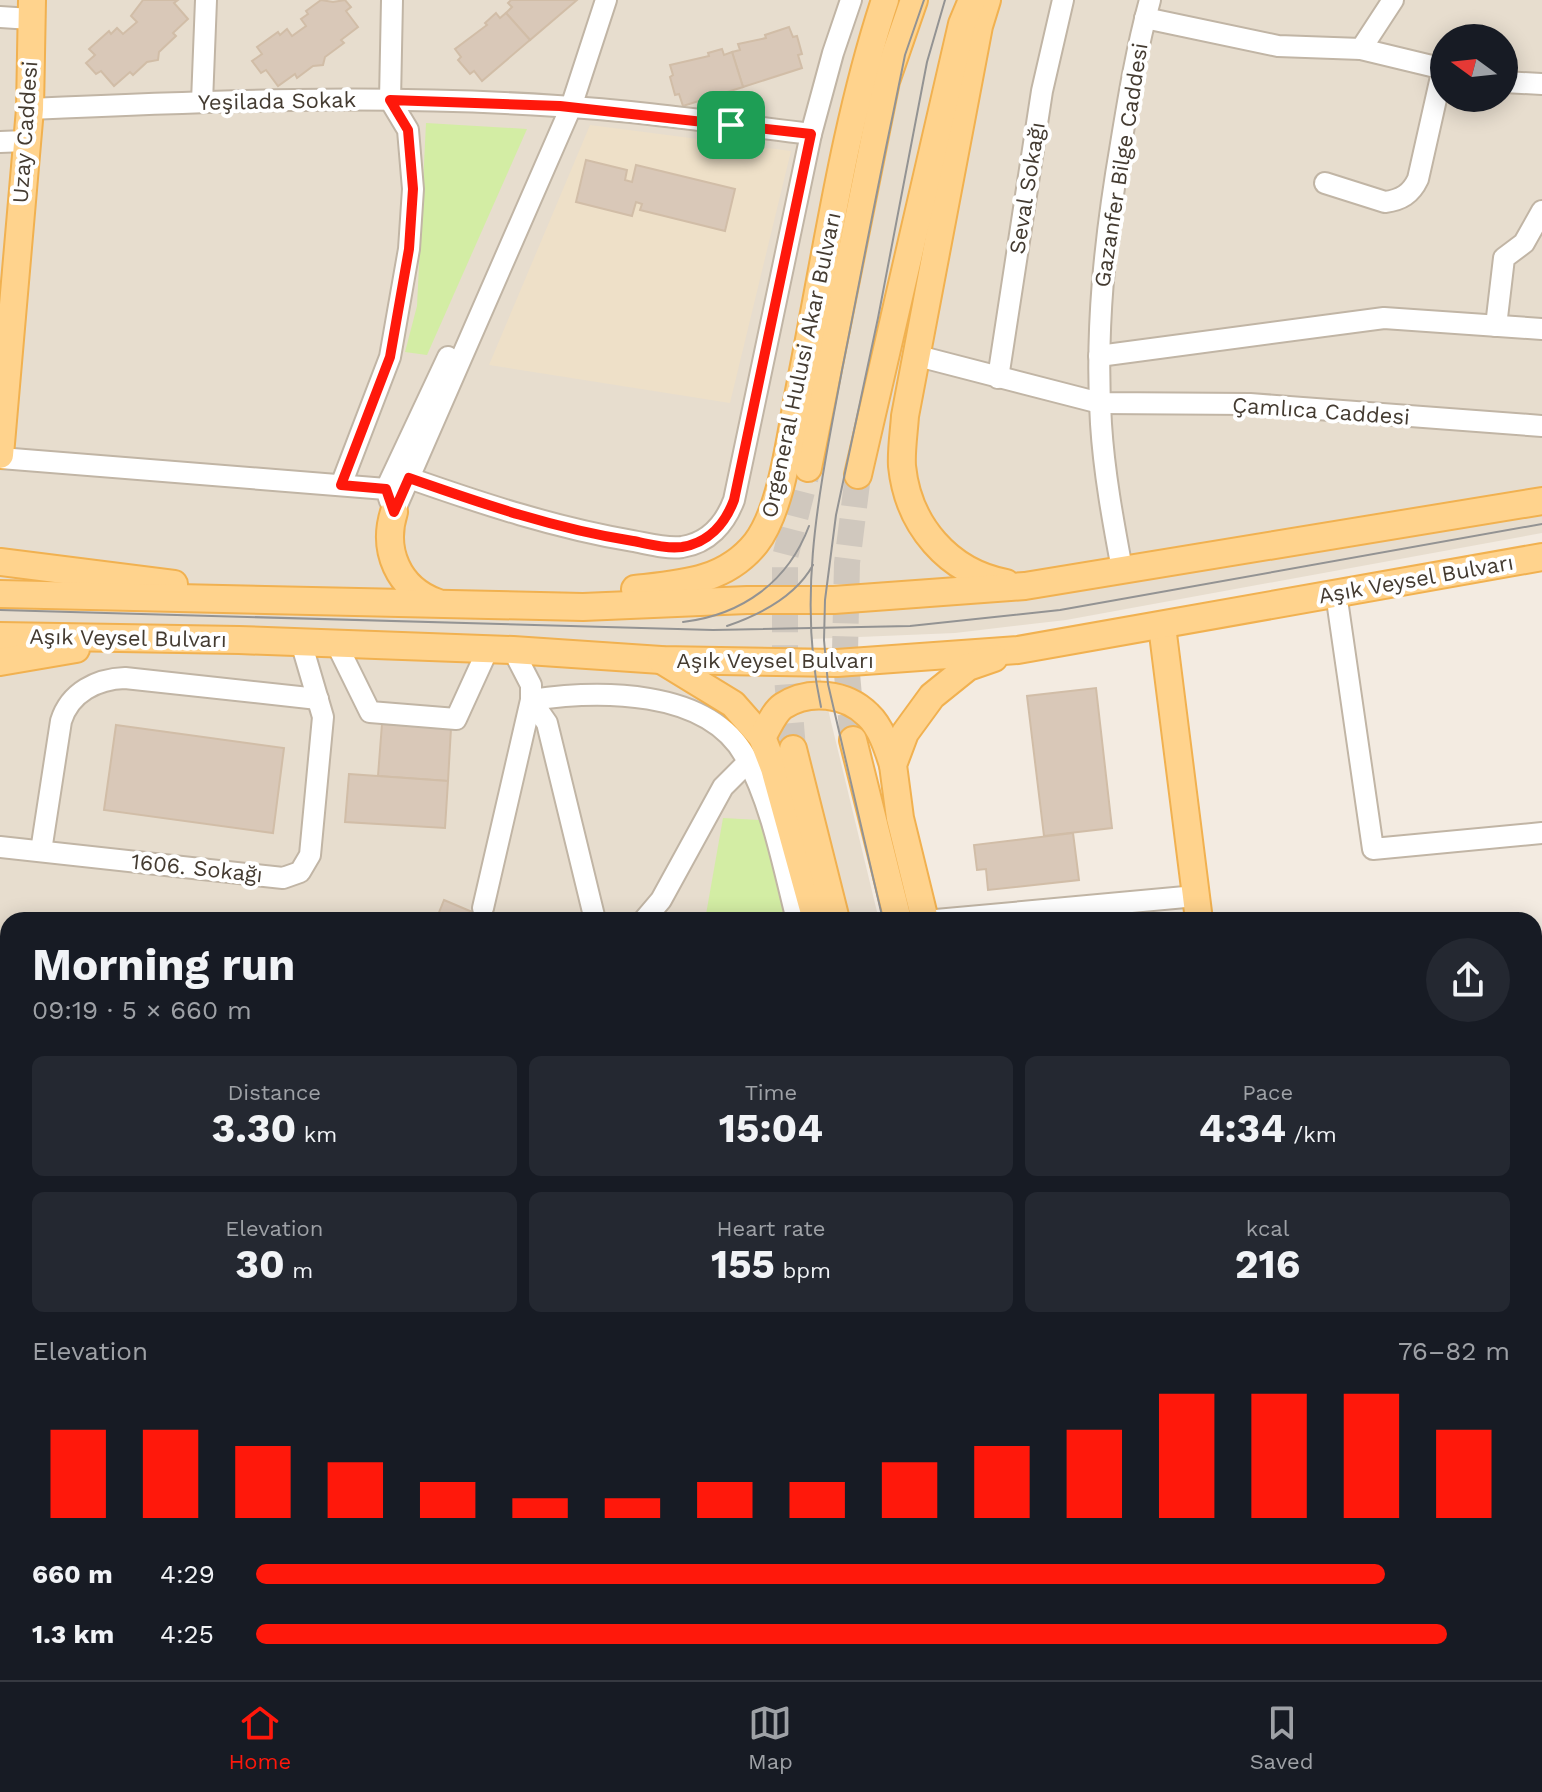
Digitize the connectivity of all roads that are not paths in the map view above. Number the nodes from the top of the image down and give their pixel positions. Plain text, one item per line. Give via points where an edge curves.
1 (206, 0) edge
2 (392, 0) edge
3 (603, 0) edge
4 (851, 0) edge
5 (885, 0) edge
6 (914, 0) edge
7 (972, 0) edge
8 (987, 0) edge
9 (1063, 0) edge
10 (1393, 0) edge
11 (1148, 9) edge
12 (32, 10) edge
13 (0, 17) edge
14 (1361, 49) junction
15 (1430, 66) edge
16 (1518, 83) edge
17 (1542, 84) edge
18 (390, 100) junction
19 (202, 102) junction
20 (566, 107) junction
21 (30, 109) junction
22 (1433, 112) edge
23 (811, 134) junction
24 (13, 141) edge
25 (1325, 183) dead end
26 (1542, 211) edge
27 (1496, 326) junction
28 (1542, 329) edge
29 (918, 356) junction
30 (1099, 356) junction
31 (4, 370) edge
32 (998, 378) junction
33 (1100, 403) junction
34 (1542, 426) edge
35 (0, 456) edge
36 (808, 468) tunnel mouth
37 (858, 475) tunnel mouth
38 (409, 478) junction
39 (341, 485) junction
40 (390, 500) junction
41 (1542, 501) edge
42 (1542, 557) edge
43 (0, 562) edge
44 (1122, 569) junction
45 (1025, 586) junction
46 (1336, 593) junction
47 (0, 594) edge
48 (308, 600) junction
49 (440, 603) junction
50 (583, 607) junction
51 (1162, 626) junction
52 (0, 636) edge
53 (135, 638) junction
54 (301, 642) junction
55 (336, 643) junction
56 (501, 649) junction
57 (1018, 650) junction
58 (661, 660) junction
59 (0, 662) edge
60 (318, 699) junction
61 (531, 700) junction
62 (762, 737) junction
63 (853, 740) tunnel mouth
64 (793, 749) tunnel mouth
65 (748, 762) junction
66 (893, 765) junction
67 (1542, 833) edge
68 (0, 847) edge
69 (41, 851) junction
70 (483, 908) dead end
71 (1198, 908) edge
72 (593, 912) edge
73 (651, 912) edge
74 (795, 912) edge
75 (814, 912) edge
76 (834, 912) edge
77 (896, 912) edge
78 (923, 912) edge
79 (1111, 912) edge

1 - 19 street
2 - 18 street
3 - 20 street
4 - 23 street
5 - 50 main road, Orgeneral Hulusi Akar Bulvarı via 859,89 768,523 743,557 707,578 612,592
6 - 36 main road, Orgeneral Hulusi Akar Bulvarı via 886,81
7 - 37 main road via 962,24
8 - 29 main road
9 - 32 street, Seval Sokağı via 1042,91
10 - 14 street
11 - 14 street via 1278,46
11 - 30 street, Gazanfer Bilge Caddesi via 1106,237
12 - 13 street
12 - 21 main road, Uzay Caddesi
14 - 15 street
16 - 17 street
18 - 19 street, Yeşilada Sokak
18 - 20 street, Yeşilada Sokak
18 - 39 street via 408,130 413,189 409,249 390,357
19 - 21 street, Yeşilada Sokak
20 - 23 street, Yeşilada Sokak
20 - 38 street
20 - 40 street
21 - 24 main road, Uzay Caddesi
22 - 25 street via 1418,179 1409,194 1385,202
23 - 38 street via 734,500 708,537 672,548 623,540 491,507
24 - 31 main road, Uzay Caddesi
26 - 27 street via 1524,243 1504,258
27 - 28 street
27 - 30 street via 1384,318
29 - 32 street, Çamlıca Caddesi
29 - 45 main road via 902,463 918,523 946,557 983,578
30 - 33 street, Gazanfer Bilge Caddesi
31 - 35 main road, Uzay Caddesi
32 - 33 street, Çamlıca Caddesi
33 - 34 street, Çamlıca Caddesi via 1250,404
33 - 44 street, Gazanfer Bilge Caddesi
35 - 39 street
38 - 40 street
39 - 40 street
40 - 49 main road via 394,564 417,592
41 - 44 main road, Aşık Veysel Bulvarı
42 - 46 main road, Aşık Veysel Bulvarı
43 - 48 main road
44 - 45 main road, Aşık Veysel Bulvarı
45 - 50 main road, Aşık Veysel Bulvarı via 834,600
46 - 51 main road, Aşık Veysel Bulvarı
46 - 67 street via 1373,849
47 - 48 main road, Aşık Veysel Bulvarı
48 - 49 main road, Aşık Veysel Bulvarı
49 - 50 main road, Aşık Veysel Bulvarı
51 - 57 main road, Aşık Veysel Bulvarı
51 - 71 main road
52 - 53 main road, Aşık Veysel Bulvarı
53 - 54 main road, Aşık Veysel Bulvarı
53 - 59 main road
54 - 55 main road, Aşık Veysel Bulvarı
54 - 60 street, 1606. Sokağı
55 - 56 main road, Aşık Veysel Bulvarı
55 - 56 street via 370,712 456,719
56 - 58 main road, Aşık Veysel Bulvarı
56 - 61 street via 531,685
57 - 58 main road, Aşık Veysel Bulvarı via 837,663
57 - 66 main road via 968,667 932,696 905,733
58 - 62 main road via 733,704
60 - 69 street via 125,678 86,689 61,721
60 - 69 street, 1606. Sokağı via 323,717 312,840 300,872 283,878
61 - 65 street via 599,694 668,704 712,721
61 - 70 street
61 - 72 street via 547,723
62 - 66 main road via 780,708 804,696 840,697 869,715
62 - 75 main road
63 - 77 main road
64 - 76 main road
65 - 73 street via 723,787
65 - 74 street
66 - 78 main road
68 - 69 street, 1606. Sokağı
71 - 79 street

